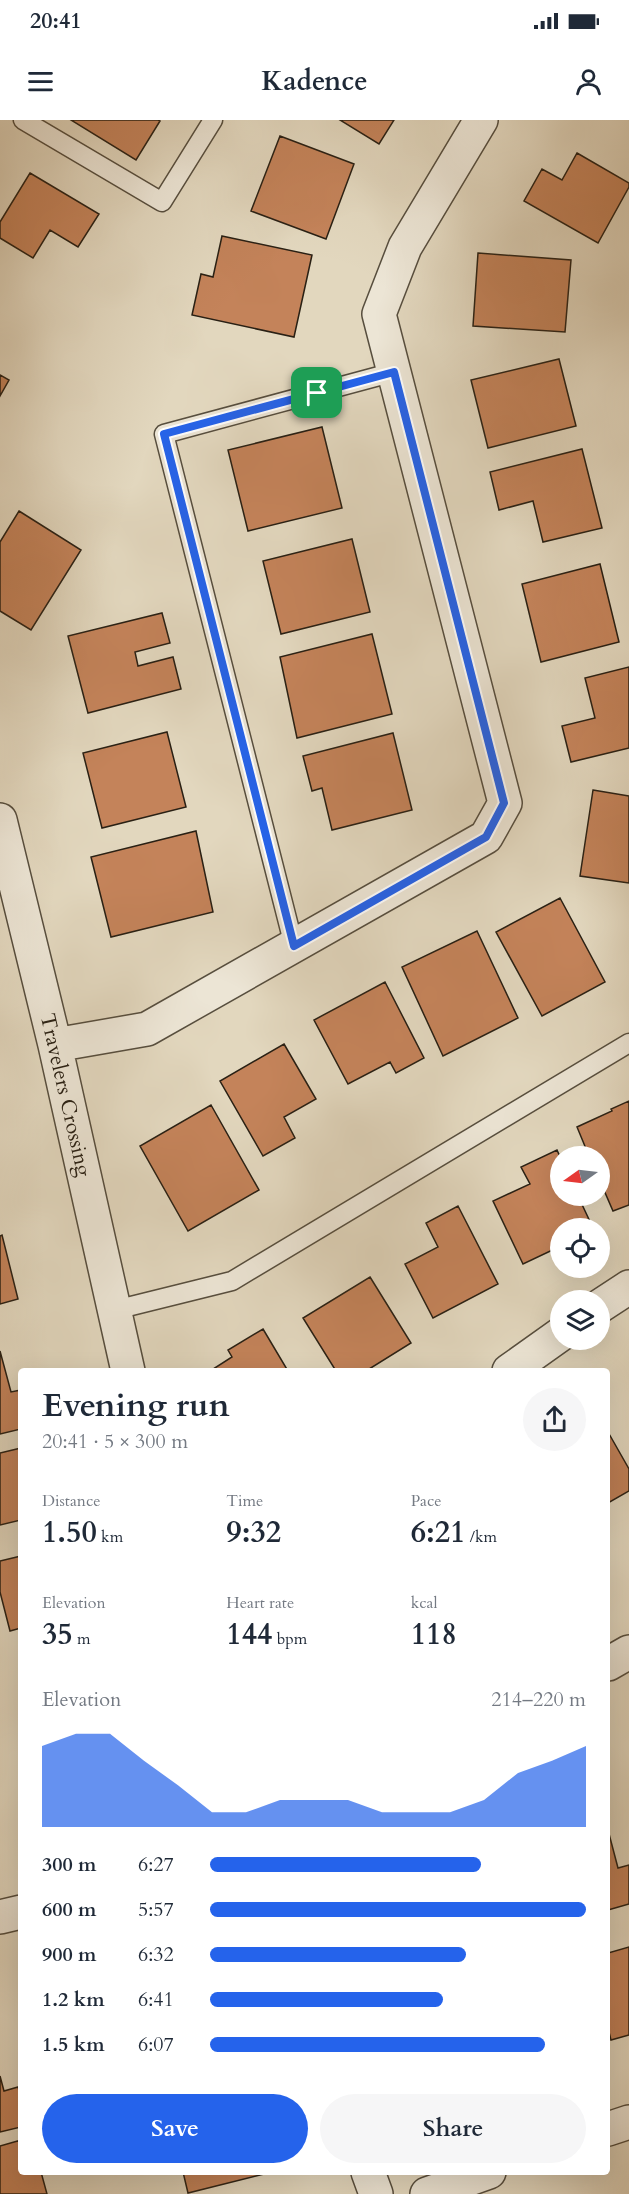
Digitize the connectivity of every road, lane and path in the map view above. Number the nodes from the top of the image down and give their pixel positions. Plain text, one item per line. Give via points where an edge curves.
1 (23, 120) edge
2 (213, 120) edge
3 (481, 120) edge
4 (394, 372) junction
5 (0, 820) edge
6 (294, 946) junction
7 (629, 1043) edge
8 (55, 1045) junction
9 (629, 1287) edge
10 (610, 1299) edge
11 (115, 1310) junction
12 (550, 1342) edge
13 (127, 1368) edge
14 (513, 1368) edge
15 (629, 1652) edge
16 (610, 1663) edge
17 (18, 1913) edge
18 (0, 1917) edge
19 (629, 2122) edge
20 (610, 2128) edge
21 (369, 2175) edge
22 (481, 2175) edge
23 (376, 2194) edge
24 (428, 2194) edge

1 - 2 lane via 162,202
3 - 4 street via 405,247 379,314
4 - 6 street via 504,803 486,837
4 - 6 lane via 164,434
5 - 8 street, Travelers Crossing
6 - 8 street via 147,1029
7 - 11 lane via 232,1281
8 - 11 street, Travelers Crossing
9 - 10 street
11 - 13 street, Travelers Crossing
12 - 14 street
15 - 16 street
17 - 18 street
19 - 20 street
21 - 23 street
22 - 24 street

